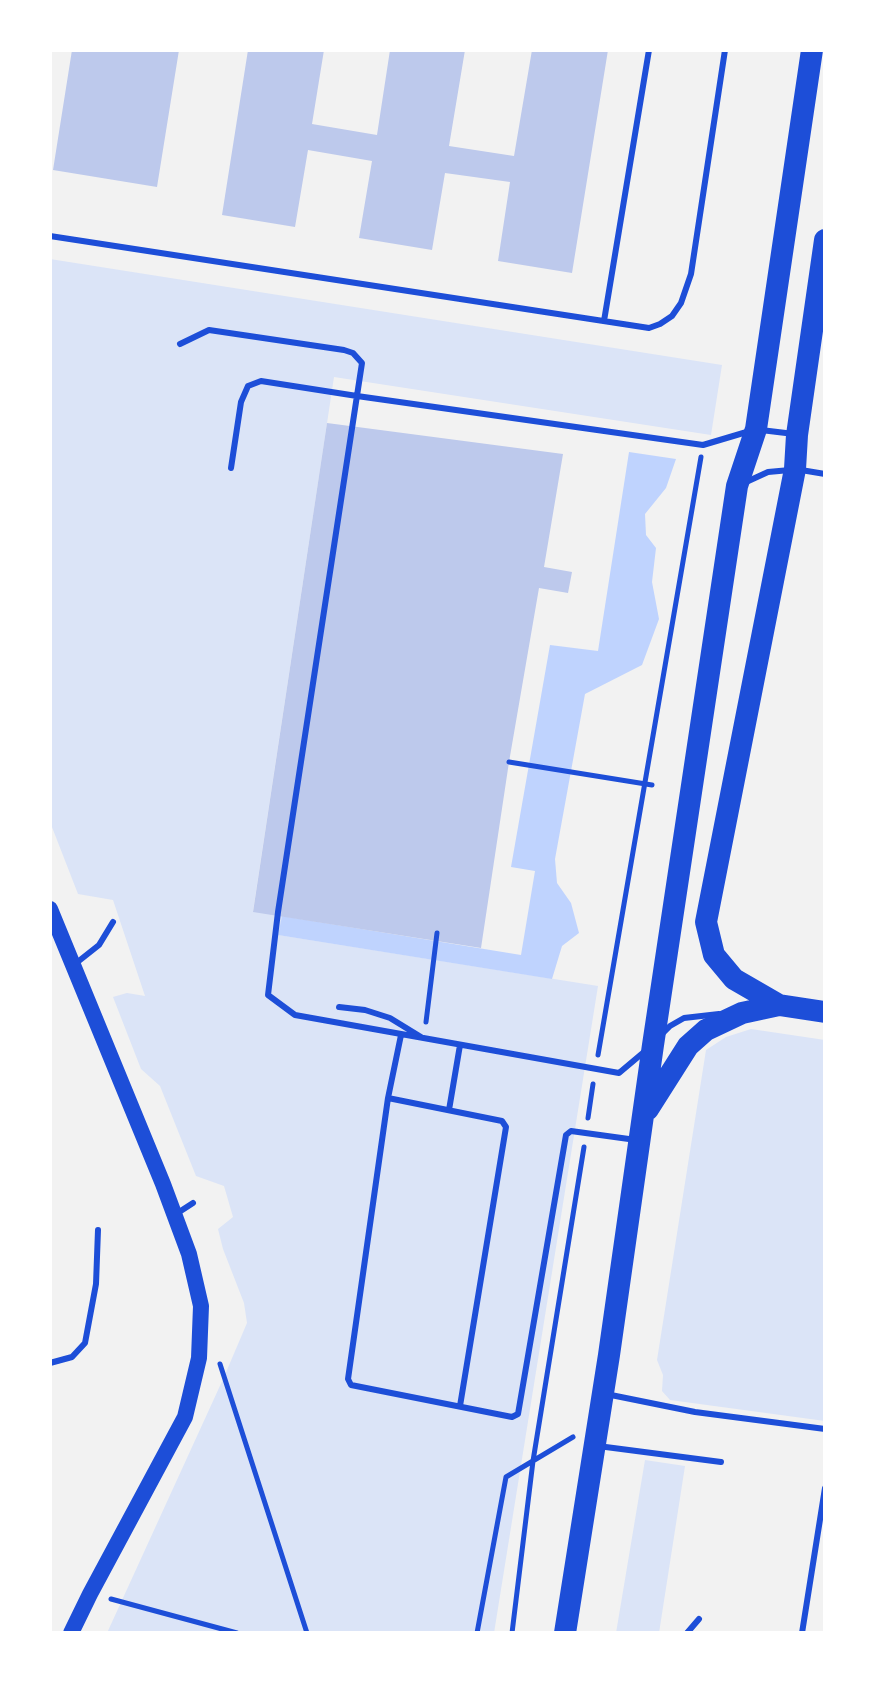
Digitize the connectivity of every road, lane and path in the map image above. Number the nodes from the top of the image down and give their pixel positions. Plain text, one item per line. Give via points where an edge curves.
1 (649, 50) edge
2 (725, 50) edge
3 (812, 50) edge
4 (50, 236) edge
5 (825, 240) edge
6 (604, 321) junction
7 (180, 344) dead end
8 (357, 396) junction
9 (756, 429) junction
10 (797, 435) junction
11 (703, 445) junction
12 (231, 468) dead end
13 (795, 469) junction
14 (825, 474) edge
15 (737, 486) junction
16 (509, 762) dead end
17 (652, 785) dead end
18 (50, 909) edge
19 (113, 922) dead end
20 (437, 933) dead end
21 (72, 966) junction
22 (779, 1005) junction
23 (339, 1007) dead end
24 (825, 1012) edge
25 (742, 1013) junction
26 (401, 1035) junction
27 (424, 1039) junction
28 (460, 1045) junction
29 (653, 1045) junction
30 (595, 1069) junction
31 (388, 1098) junction
32 (449, 1110) junction
33 (643, 1117) junction
34 (586, 1133) junction
35 (640, 1140) junction
36 (193, 1203) dead end
37 (175, 1215) junction
38 (98, 1230) dead end
39 (216, 1351) dead end
40 (50, 1363) edge
41 (603, 1393) junction
42 (460, 1406) junction
43 (598, 1423) junction
44 (825, 1429) edge
45 (594, 1445) junction
46 (533, 1461) junction
47 (721, 1462) dead end
48 (825, 1488) edge
49 (90, 1594) junction
50 (699, 1619) dead end
51 (71, 1633) edge
52 (237, 1633) edge
53 (307, 1633) edge
54 (477, 1633) edge
55 (512, 1633) edge
56 (565, 1633) edge
57 (687, 1633) edge
58 (802, 1633) edge

1 - 6 lane
2 - 6 lane via 691,274 681,303 672,316 649,328
3 - 9 highway
4 - 6 lane
5 - 10 highway
7 - 8 lane via 209,330 344,350 362,363
8 - 11 lane
8 - 12 lane via 261,381 248,386
8 - 26 lane via 268,995 295,1015
9 - 10 lane
9 - 11 lane
9 - 15 highway
10 - 13 highway
11 - 30 path
13 - 14 lane
13 - 15 lane via 768,472
13 - 22 highway via 706,922 714,955 734,979
15 - 29 highway
16 - 17 path
18 - 21 main road
19 - 21 lane via 99,945
20 - 27 path
21 - 37 main road
22 - 24 highway
22 - 25 highway
23 - 27 lane via 390,1018
25 - 29 lane via 684,1018
25 - 33 highway via 706,1030 688,1046
26 - 27 lane
26 - 31 lane
27 - 28 lane
28 - 30 lane
28 - 32 lane
29 - 30 lane via 619,1073
29 - 33 highway
30 - 34 path
31 - 32 lane
31 - 42 lane via 348,1379 351,1385
32 - 42 lane via 502,1121 506,1127
33 - 35 highway
34 - 35 lane
34 - 42 lane via 566,1135 518,1414
34 - 46 path
35 - 41 highway
36 - 37 lane
37 - 49 main road via 201,1306 199,1358 185,1417
38 - 40 lane via 96,1284 85,1343 72,1357
39 - 53 path
41 - 43 highway
41 - 44 lane
43 - 45 highway
43 - 46 path
45 - 47 lane
45 - 56 highway
46 - 54 path via 506,1477
46 - 55 path
48 - 58 lane
49 - 51 main road
49 - 52 path
50 - 57 lane

